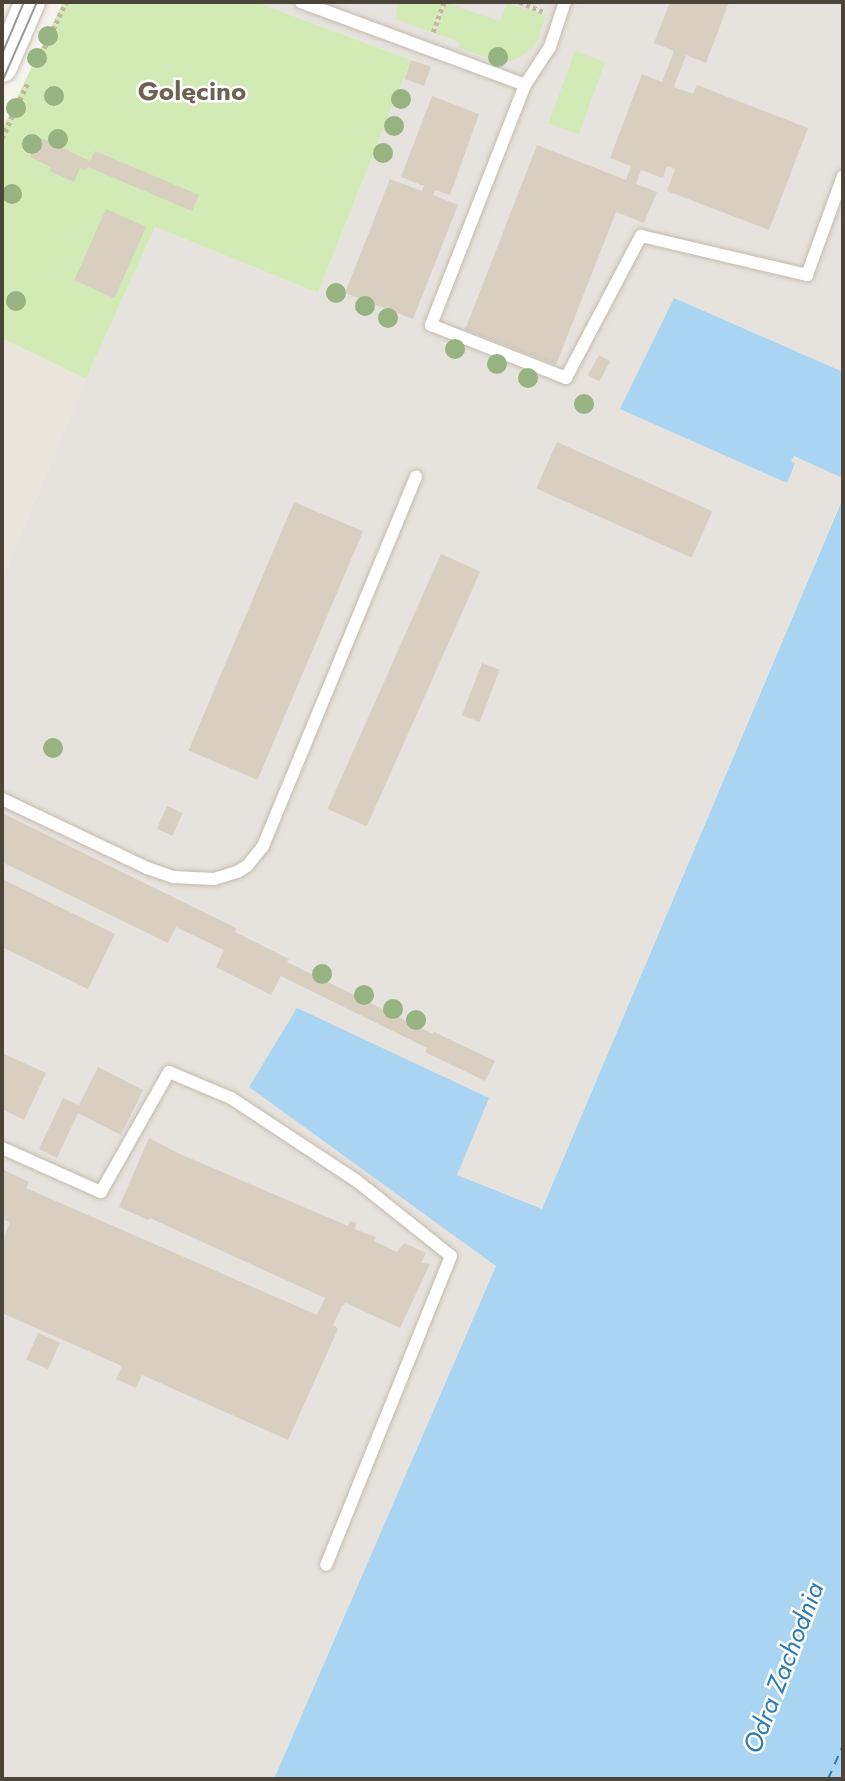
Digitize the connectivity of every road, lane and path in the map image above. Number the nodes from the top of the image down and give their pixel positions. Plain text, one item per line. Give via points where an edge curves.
1 (30, 2) edge
2 (300, 2) edge
3 (444, 2) edge
4 (565, 2) edge
5 (432, 36) dead end
6 (2, 67) edge
7 (525, 85) junction
8 (843, 176) edge
9 (416, 476) dead end
10 (2, 799) edge
11 (2, 1148) edge
12 (326, 1565) dead end

1 - 6 street
2 - 7 lane
3 - 5 path
4 - 7 lane via 550,47
7 - 8 lane via 431,325 566,378 641,236 807,275
9 - 10 lane via 262,846 247,866 215,879 173,877
11 - 12 lane via 101,1192 169,1072 231,1098 357,1181 452,1256

